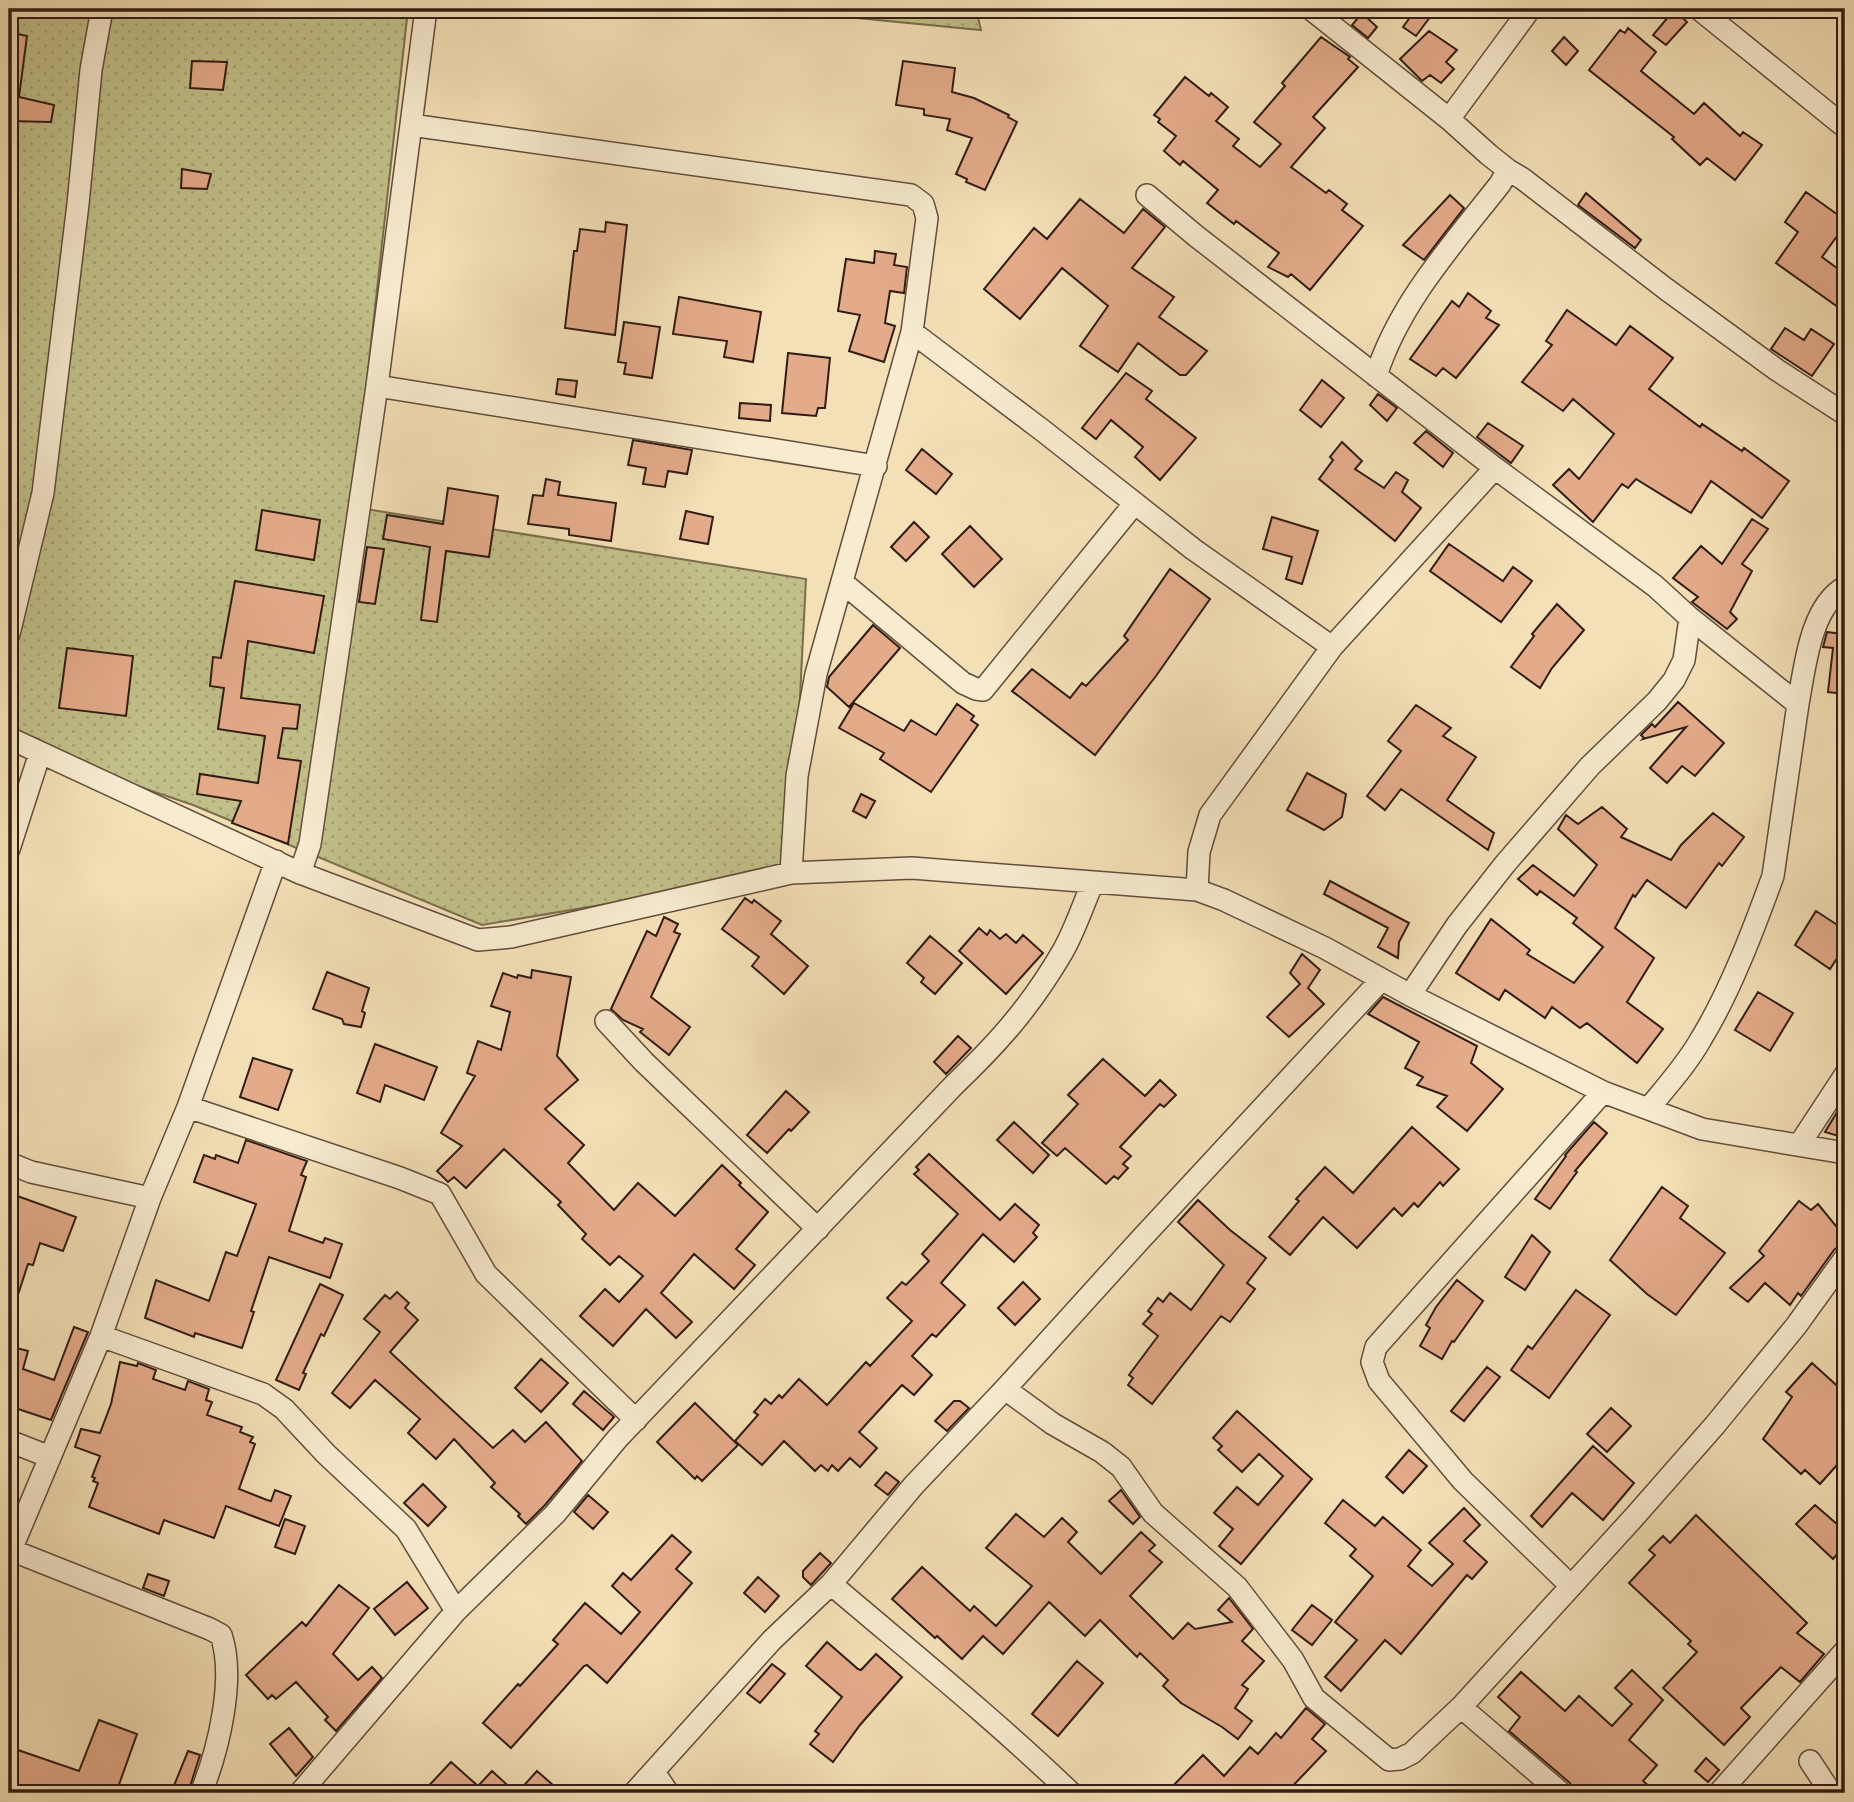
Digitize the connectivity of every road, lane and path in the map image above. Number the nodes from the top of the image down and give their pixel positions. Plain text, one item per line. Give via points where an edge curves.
1 (102, 9) edge
2 (426, 9) edge
3 (1311, 9) edge
4 (1530, 9) edge
5 (1699, 9) edge
6 (1449, 119) junction
7 (411, 125) junction
8 (1845, 127) edge
9 (1508, 170) junction
10 (1147, 195) dead end
11 (912, 332) junction
12 (1376, 376) junction
13 (377, 386) junction
14 (1845, 414) edge
15 (876, 466) junction
16 (1495, 468) junction
17 (1135, 503) junction
18 (842, 582) junction
19 (1845, 587) edge
20 (1689, 618) junction
21 (9, 634) edge
22 (1332, 648) junction
23 (1798, 704) junction
24 (9, 738) edge
25 (40, 753) junction
26 (9, 849) edge
27 (276, 861) junction
28 (300, 873) junction
29 (790, 873) junction
30 (1093, 882) junction
31 (1197, 890) junction
32 (1381, 980) junction
33 (1410, 995) junction
34 (606, 1021) dead end
35 (1845, 1075) edge
36 (1603, 1092) junction
37 (188, 1107) junction
38 (1649, 1108) junction
39 (1799, 1145) junction
40 (1845, 1153) edge
41 (9, 1163) edge
42 (149, 1198) junction
43 (818, 1229) junction
44 (1845, 1258) edge
45 (101, 1336) junction
46 (1005, 1389) junction
47 (636, 1420) junction
48 (9, 1441) edge
49 (50, 1457) junction
50 (10, 1553) edge
51 (831, 1584) junction
52 (1571, 1586) junction
53 (456, 1611) junction
54 (1845, 1651) edge
55 (1461, 1707) junction
56 (1810, 1761) dead end
57 (654, 1772) junction
58 (201, 1793) edge
59 (300, 1793) edge
60 (634, 1793) edge
61 (668, 1793) edge
62 (1071, 1793) edge
63 (1561, 1793) edge
64 (1719, 1793) edge
65 (1830, 1793) edge

1 - 21 street via 91,70 43,493
2 - 7 street
3 - 6 street
4 - 6 street
5 - 8 street
6 - 9 street
7 - 11 street via 911,195 923,204 927,218
7 - 13 street
9 - 12 street via 1417,293 1386,346
9 - 14 street via 1777,370
10 - 12 street
11 - 15 street
11 - 17 street
12 - 16 street
13 - 15 street
13 - 28 street via 310,844
15 - 18 street
16 - 20 street via 1625,563
16 - 22 street
17 - 18 street via 983,690 963,683
17 - 22 street
18 - 29 street via 816,674 797,776
19 - 23 street via 1834,593 1818,620
20 - 23 street
20 - 33 street via 1684,660 1674,680 1590,766 1505,864
22 - 31 street via 1210,815 1199,852
23 - 38 street via 1770,885 1703,1037
24 - 25 street
25 - 26 street
25 - 27 street
27 - 28 street
27 - 37 street
28 - 29 street via 489,941
29 - 30 street via 912,868
30 - 31 street
30 - 43 street via 1064,949 1000,1041
31 - 32 street via 1325,948
32 - 33 street
32 - 46 street
33 - 36 street
34 - 43 street
35 - 39 street
36 - 38 street
36 - 52 street via 1376,1347 1372,1362 1379,1381 1463,1481
37 - 42 street
37 - 47 street via 440,1194 486,1274
38 - 39 street via 1702,1129
39 - 40 street
41 - 42 street
42 - 45 street
43 - 47 street
44 - 52 street via 1715,1425
45 - 49 street
45 - 53 street via 262,1394 284,1409 406,1528
46 - 51 street via 914,1485
46 - 55 street via 1121,1467 1153,1513 1237,1587 1293,1660 1314,1698 1388,1760 1412,1753
47 - 53 street via 555,1514
48 - 49 street
49 - 50 street
50 - 58 street via 221,1635 226,1706
51 - 57 street via 772,1640
51 - 62 street via 940,1674
52 - 55 street
53 - 59 street
54 - 64 street
55 - 63 street
56 - 65 street
57 - 60 street
57 - 61 street

